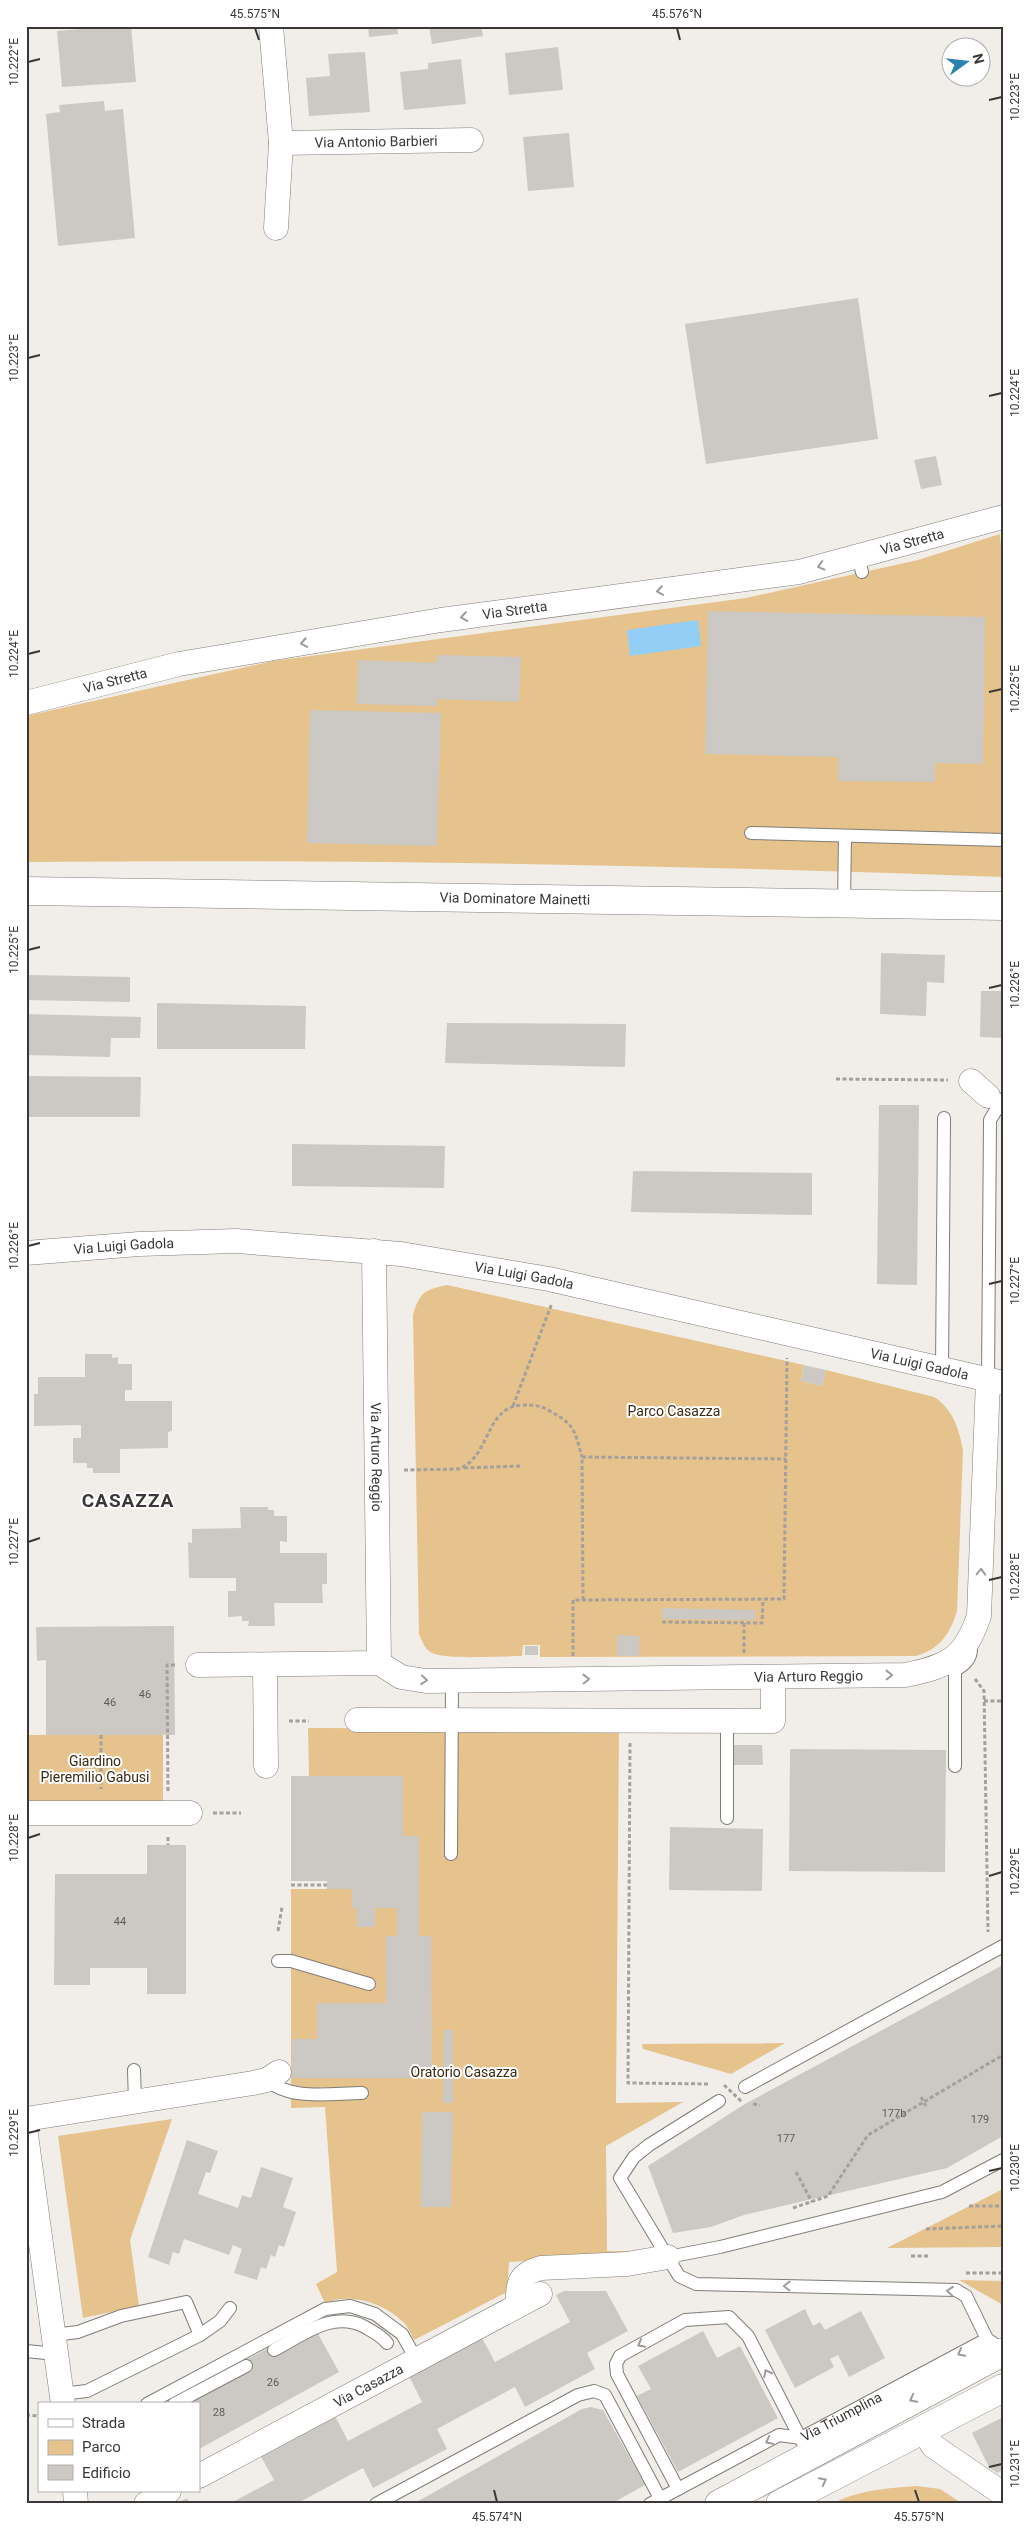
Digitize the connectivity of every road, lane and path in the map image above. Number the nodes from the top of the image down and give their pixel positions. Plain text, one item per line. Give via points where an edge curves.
1 (271, 26) edge
2 (471, 140) dead end
3 (281, 143) junction
4 (276, 228) dead end
5 (1003, 517) edge
6 (26, 703) edge
7 (751, 833) dead end
8 (845, 836) junction
9 (1003, 840) edge
10 (26, 891) edge
11 (844, 903) junction
12 (1003, 906) edge
13 (836, 1079) dead end
14 (992, 1098) edge
15 (944, 1118) dead end
16 (30, 1251) edge
17 (374, 1251) junction
18 (552, 1302) dead end
19 (786, 1361) dead end
20 (942, 1370) junction
21 (995, 1382) edge
22 (513, 1406) junction
23 (582, 1457) junction
24 (786, 1459) junction
25 (521, 1466) dead end
26 (458, 1468) junction
27 (404, 1470) dead end
28 (583, 1600) junction
29 (763, 1600) junction
30 (662, 1622) dead end
31 (744, 1623) junction
32 (971, 1638) junction
33 (744, 1661) dead end
34 (573, 1662) dead end
35 (379, 1663) junction
36 (198, 1664) dead end
37 (175, 1665) dead end
38 (265, 1665) junction
39 (970, 1672) dead end
40 (452, 1680) junction
41 (773, 1683) dead end
42 (984, 1701) junction
43 (1003, 1701) edge
44 (357, 1720) dead end
45 (630, 1720) junction
46 (727, 1720) junction
47 (452, 1721) junction
48 (101, 1735) dead end
49 (167, 1735) dead end
50 (266, 1766) dead end
51 (955, 1766) dead end
52 (26, 1813) edge
53 (101, 1813) junction
54 (190, 1813) dead end
55 (727, 1818) dead end
56 (451, 1854) dead end
57 (291, 1885) dead end
58 (327, 1885) dead end
59 (282, 1907) dead end
60 (278, 1931) dead end
61 (1003, 1946) edge
62 (989, 1954) junction
63 (278, 1962) dead end
64 (369, 1984) dead end
65 (1003, 2055) edge
66 (134, 2070) dead end
67 (273, 2076) joint
68 (744, 2087) dead end
69 (362, 2093) dead end
70 (921, 2097) dead end
71 (719, 2101) dead end
72 (135, 2102) junction
73 (742, 2102) dead end
74 (923, 2102) junction
75 (926, 2106) dead end
76 (26, 2119) edge
77 (26, 2134) edge
78 (1003, 2160) edge
79 (796, 2172) dead end
80 (812, 2201) junction
81 (31, 2206) edge
82 (970, 2206) dead end
83 (1003, 2206) edge
84 (823, 2221) junction
85 (1003, 2226) edge
86 (926, 2228) dead end
87 (911, 2256) dead end
88 (928, 2256) dead end
89 (668, 2257) junction
90 (540, 2294) dead end
91 (517, 2306) junction
92 (230, 2308) dead end
93 (200, 2335) junction
94 (387, 2343) dead end
95 (54, 2345) junction
96 (998, 2347) edge
97 (274, 2350) dead end
98 (26, 2351) edge
99 (416, 2359) junction
100 (246, 2366) dead end
101 (1003, 2388) edge
102 (62, 2399) edge
103 (151, 2402) edge
104 (178, 2402) edge
105 (923, 2429) junction
106 (805, 2447) junction
107 (200, 2475) edge
108 (678, 2489) junction
109 (167, 2492) edge
110 (1003, 2494) edge
111 (658, 2502) edge
112 (146, 2504) edge
113 (376, 2504) edge
114 (719, 2504) edge
115 (780, 2504) edge

1 - 3 street
2 - 3 street, Via Antonio Barbieri
3 - 4 street
5 -> 6 street, Via Stretta via 860,564 441,620 179,664
7 - 8 lane
8 - 9 lane
8 - 11 lane
10 - 11 street, Via Dominatore Mainetti
11 - 12 street, Via Dominatore Mainetti
13 - 14 path
14 - 21 lane
15 - 20 lane
16 - 17 street, Via Luigi Gadola via 236,1241
17 - 20 street, Via Luigi Gadola via 548,1279
17 - 35 street, Via Arturo Reggio
18 - 22 path
19 - 24 path
20 - 21 street, Via Luigi Gadola
32 -> 21 street, Via Arturo Reggio via 979,1616
22 - 23 path via 538,1405 568,1421
22 - 26 path via 501,1413 491,1426 482,1449 466,1466
23 - 24 path
23 - 28 path
24 - 29 path via 784,1599
25 - 26 path
26 - 27 path
28 - 29 path
28 - 34 path via 573,1600
29 - 31 path via 762,1623
30 - 31 path
31 - 33 path
40 -> 32 street, Via Arturo Reggio via 905,1675 933,1669 956,1657
32 - 51 lane via 971,1653 964,1665 954,1670
35 - 38 street
35 -> 40 street, Via Arturo Reggio via 401,1677 426,1681
36 - 38 street
37 - 49 path via 167,1665
38 - 50 street
39 - 42 path via 984,1691
40 - 47 lane
41 - 46 street via 773,1721
42 - 43 path
42 - 62 path
44 - 47 street
45 - 46 street
45 - 47 street
45 - 73 path, bridge via 628,2083 724,2085
46 - 55 lane
47 - 56 lane
48 - 53 path
52 - 53 street
53 - 54 street
57 - 58 path
59 - 60 path
61 - 62 lane
62 - 68 lane
63 - 64 lane via 291,1961
65 - 74 path
66 - 72 lane
67 - 69 lane via 276,2088 292,2093
67 - 72 street
70 - 74 path
71 - 89 lane via 649,2145 634,2157 620,2178
72 - 76 street
74 - 75 path
74 - 80 path via 868,2135 828,2196
77 - 81 street
78 - 84 lane via 942,2192
79 - 80 path
80 - 84 path
81 - 95 street
82 - 83 path
84 - 89 lane
85 - 86 path
87 - 88 path
89 - 91 street via 627,2264 541,2268 528,2272 519,2282
96 -> 89 lane via 966,2296 956,2290 696,2284 679,2276
90 - 91 street, Via Casazza
91 - 99 street, Via Casazza
92 - 93 lane via 220,2321
93 - 95 lane via 186,2302 121,2316
93 - 102 lane
94 - 97 lane via 358,2324 344,2320 326,2322
95 - 98 lane
95 - 102 street
96 -> 106 street, Via Triumplina
99 - 103 lane via 402,2334 375,2314 350,2306 325,2309
99 - 107 street, Via Casazza
100 - 104 lane
101 - 105 street
105 - 110 street via 933,2446
115 -> 105 street
106 -> 108 lane, Via Triumplina via 779,2435
106 -> 108 lane via 748,2336 729,2317 685,2320 620,2356 616,2364 618,2374
106 - 114 street, Via Triumplina
108 - 111 lane, Via Triumplina
109 - 112 street
111 - 113 lane via 605,2395 594,2392 578,2395

